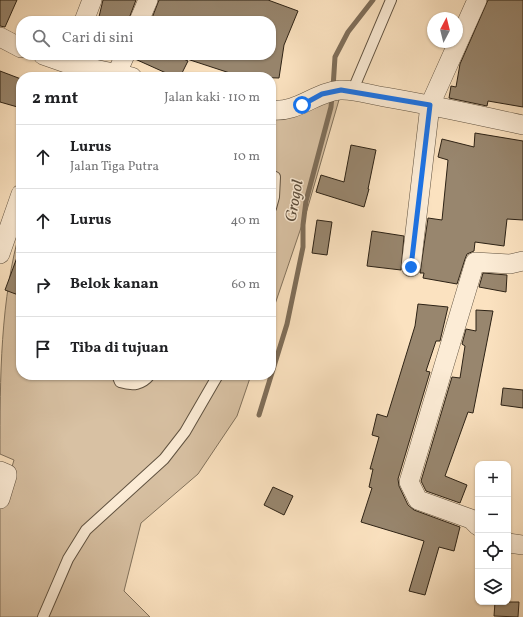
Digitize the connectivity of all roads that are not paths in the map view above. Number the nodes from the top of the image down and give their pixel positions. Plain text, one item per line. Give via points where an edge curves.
1 (92, 0) edge
2 (148, 0) edge
3 (391, 0) edge
4 (477, 0) edge
5 (86, 16) edge
6 (141, 16) edge
7 (0, 36) edge
8 (16, 45) edge
9 (54, 60) edge
10 (125, 60) edge
11 (66, 65) edge
12 (107, 72) edge
13 (125, 72) edge
14 (347, 91) junction
15 (430, 105) junction
16 (276, 110) edge
17 (523, 125) edge
18 (16, 208) edge
19 (0, 254) edge
20 (523, 262) edge
21 (411, 267) dead end
22 (119, 380) edge
23 (146, 380) edge
24 (215, 380) edge
25 (0, 471) edge
26 (0, 499) edge
27 (475, 523) edge
28 (511, 543) edge
29 (523, 545) edge
30 (43, 617) edge

1 - 5 street
2 - 6 street
3 - 14 lane
4 - 15 street
7 - 8 street
9 - 11 street
10 - 13 street
11 - 12 street
14 - 15 street
14 - 16 street via 322,94 302,105
15 - 17 street
15 - 21 street
18 - 19 street
20 - 27 street via 475,262 409,482 418,500 471,519
22 - 23 lane via 131,385
24 - 30 lane via 185,432 164,459 86,530 68,559
25 - 26 street via 7,474
28 - 29 street

